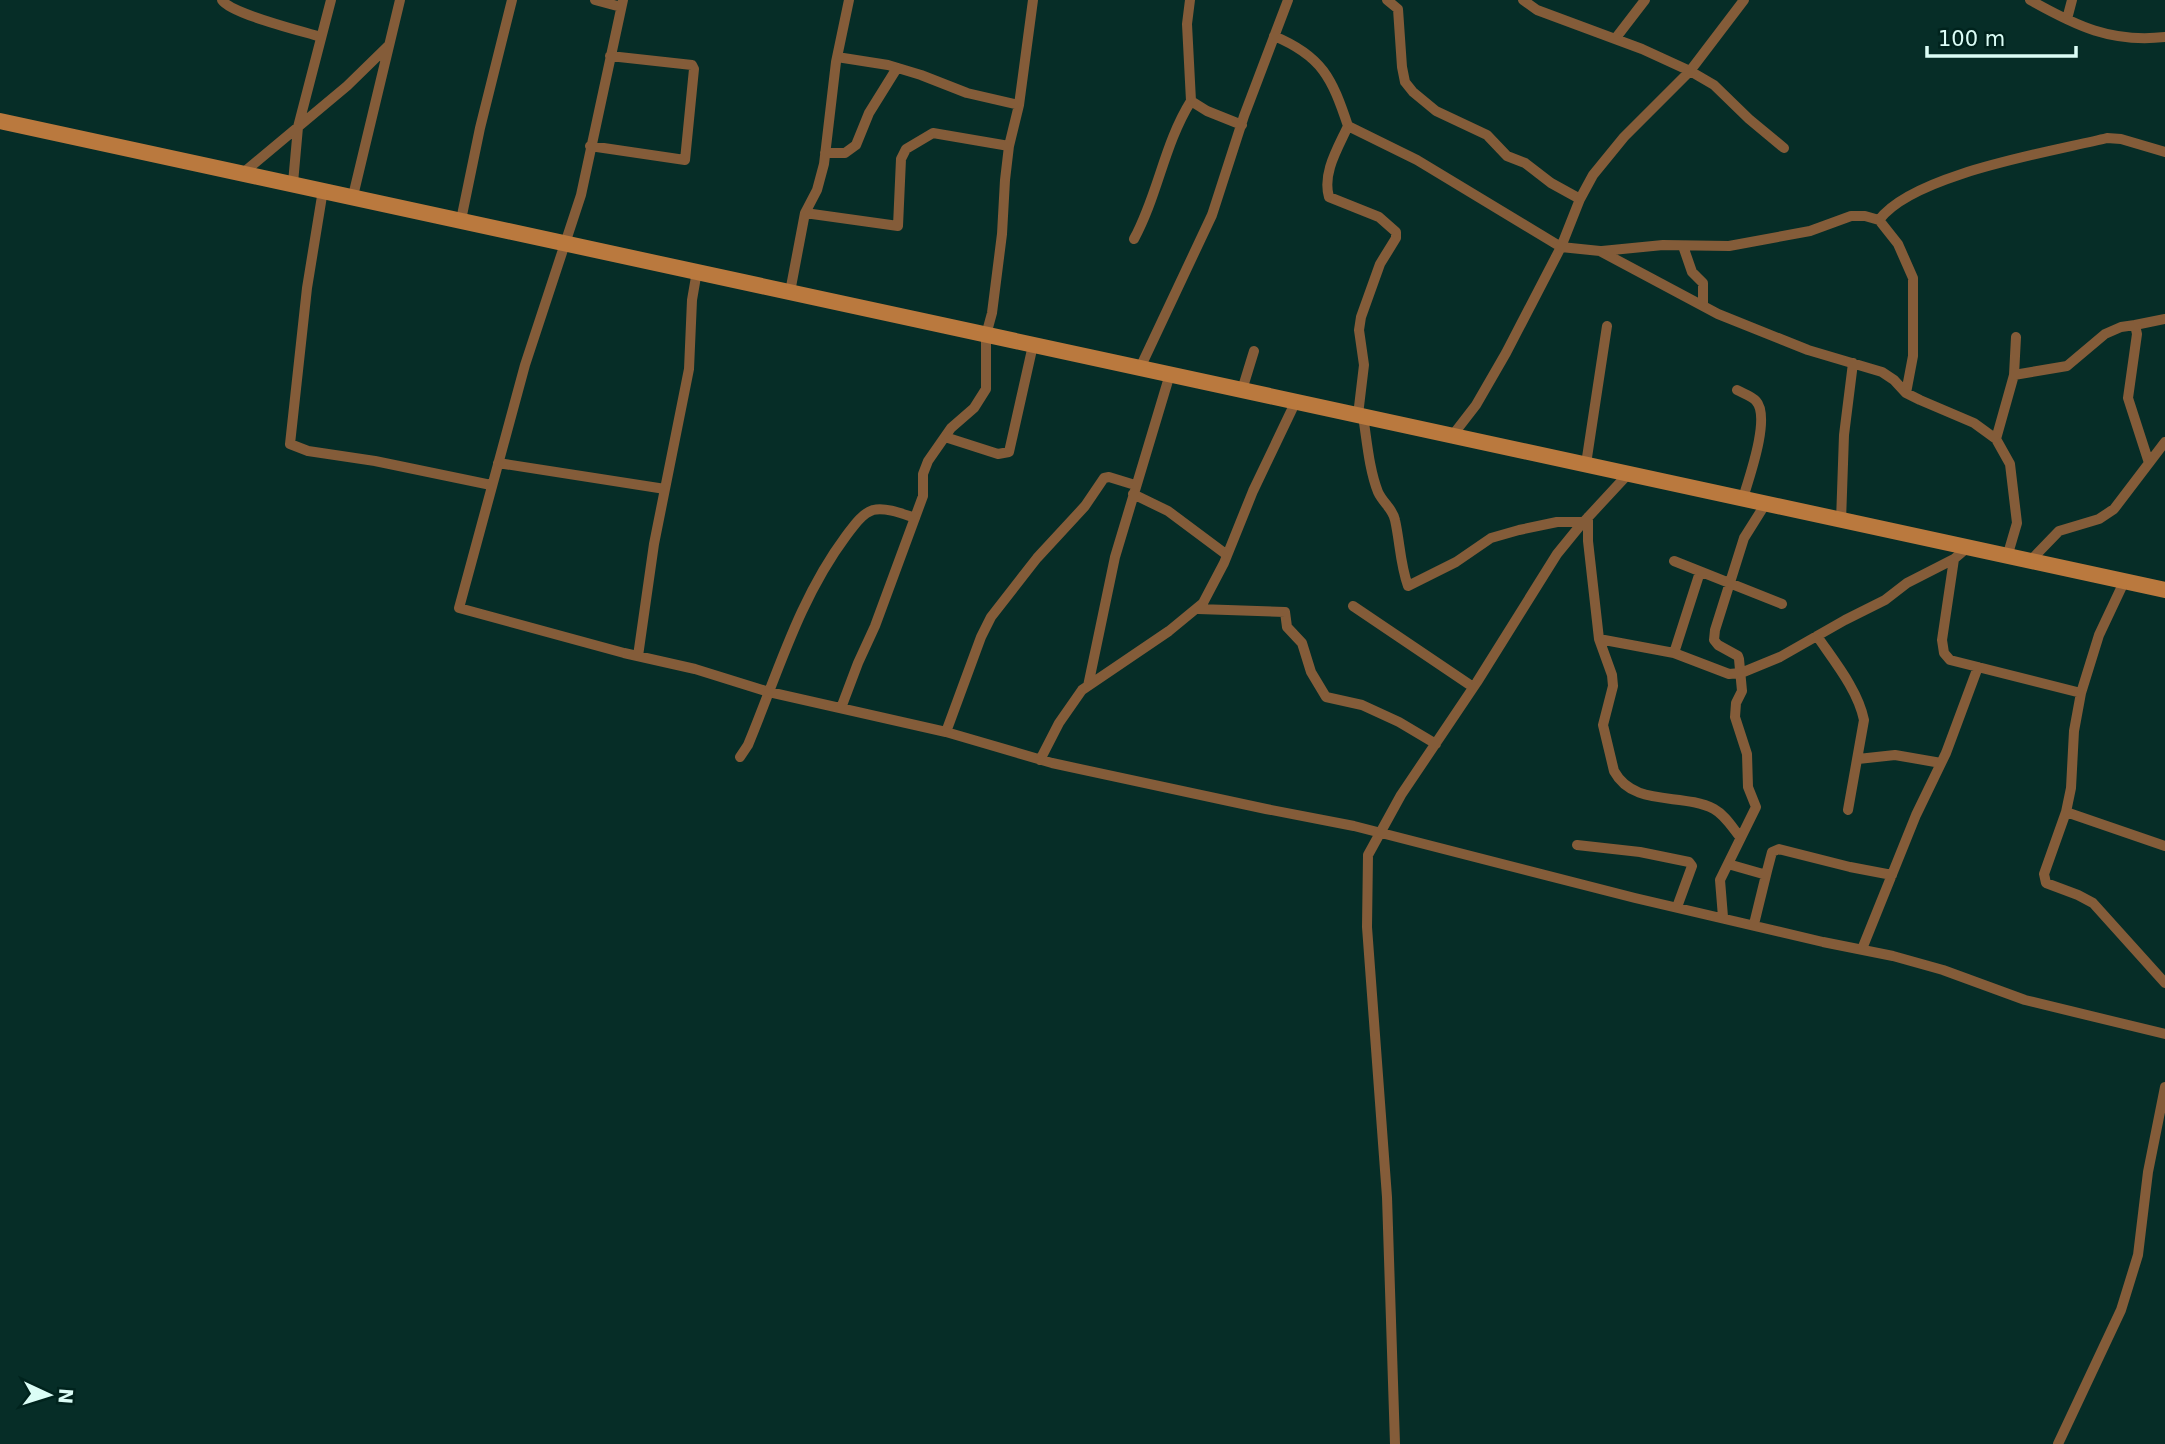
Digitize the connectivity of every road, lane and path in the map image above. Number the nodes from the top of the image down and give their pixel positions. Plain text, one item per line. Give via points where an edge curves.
1 (222, 0) edge
2 (331, 0) edge
3 (400, 0) edge
4 (512, 0) edge
5 (595, 0) edge
6 (849, 0) edge
7 (1033, 0) edge
8 (1190, 0) edge
9 (1274, 0) edge
10 (1387, 0) edge
11 (1523, 0) edge
12 (1645, 0) edge
13 (1744, 0) edge
14 (2031, 0) edge
15 (2072, 0) edge
16 (1287, 3) edge
17 (622, 4) edge
18 (2067, 19) junction
19 (1274, 36) junction
20 (321, 37) junction
21 (2165, 37) edge
22 (1615, 39) junction
23 (388, 46) junction
24 (610, 56) junction
25 (837, 57) junction
26 (897, 68) junction
27 (1690, 71) junction
28 (1191, 101) junction
29 (1019, 105) junction
30 (0, 121) edge
31 (1242, 125) junction
32 (1348, 126) junction
33 (298, 127) junction
34 (590, 146) junction
35 (1009, 146) junction
36 (1784, 148) dead end
37 (2165, 152) edge
38 (825, 153) junction
39 (244, 172) junction
40 (293, 183) junction
41 (323, 190) junction
42 (353, 197) junction
43 (1580, 199) junction
44 (805, 213) junction
45 (461, 220) junction
46 (1879, 220) junction
47 (1134, 239) dead end
48 (565, 242) junction
49 (1683, 246) junction
50 (1561, 247) junction
51 (1600, 251) junction
52 (697, 271) junction
53 (790, 292) junction
54 (1703, 306) junction
55 (2165, 319) edge
56 (1607, 326) dead end
57 (2135, 326) junction
58 (986, 335) junction
59 (2016, 337) dead end
60 (1033, 345) junction
61 (1254, 351) dead end
62 (1853, 363) junction
63 (1140, 368) junction
64 (1170, 374) junction
65 (2014, 374) junction
66 (1241, 390) junction
67 (1737, 390) dead end
68 (1906, 393) junction
69 (1296, 401) junction
70 (1361, 416) junction
71 (1452, 436) junction
72 (945, 437) junction
73 (1996, 439) junction
74 (2165, 442) edge
75 (498, 463) junction
76 (2149, 463) junction
77 (1586, 464) junction
78 (1629, 473) junction
79 (491, 485) junction
80 (665, 489) junction
81 (1134, 489) junction
82 (1743, 498) junction
83 (1766, 503) junction
84 (915, 518) junction
85 (1586, 520) junction
86 (1841, 522) junction
87 (1967, 548) junction
88 (1227, 555) junction
89 (2007, 557) junction
90 (1954, 559) junction
91 (1674, 561) dead end
92 (2029, 562) junction
93 (1700, 572) junction
94 (2124, 582) junction
95 (1730, 584) junction
96 (2165, 590) edge
97 (1782, 604) dead end
98 (1353, 606) dead end
99 (1198, 609) junction
100 (1817, 636) junction
101 (1599, 639) junction
102 (1674, 653) junction
103 (638, 656) junction
104 (1978, 667) junction
105 (1741, 673) junction
106 (1088, 686) junction
107 (1473, 687) junction
108 (769, 692) junction
109 (2081, 693) junction
110 (841, 708) junction
111 (946, 732) junction
112 (1436, 744) junction
113 (740, 757) dead end
114 (1858, 759) junction
115 (1040, 760) junction
116 (1941, 763) junction
117 (1848, 810) dead end
118 (2066, 812) junction
119 (1380, 832) junction
120 (1740, 837) junction
121 (1577, 845) dead end
122 (2165, 846) edge
123 (1728, 864) junction
124 (1767, 872) junction
125 (1892, 875) junction
126 (1677, 907) junction
127 (1724, 917) junction
128 (1754, 924) junction
129 (1862, 949) junction
130 (2165, 983) edge
131 (2165, 1034) edge
132 (2165, 1087) edge
133 (1395, 1444) edge
134 (2058, 1444) edge

1 - 20 street via 240,12
2 - 20 street
3 - 23 street
4 - 45 street
5 - 17 street
6 - 25 street
7 - 29 street
8 - 28 street
9 - 16 street
10 - 43 street via 1398,9 1402,67 1413,92 1436,111 1487,135 1507,156
11 - 22 street via 1537,10
12 - 22 street
13 - 27 street
14 - 18 street
15 - 18 street
16 - 19 street
17 - 24 street
18 - 21 street via 2113,37
19 - 31 street
19 - 32 street via 1303,50 1320,65
20 - 33 street
22 - 27 street
23 - 33 street
23 - 42 street
24 - 34 street
24 - 34 street via 692,65 685,160
25 - 26 street
25 - 38 street
26 - 29 street via 967,93
26 - 38 street via 869,113 856,145 845,153
27 - 36 street via 1714,85
27 - 43 street via 1624,137
28 - 31 street
28 - 47 street
29 - 35 street
30 - 39 main road
31 - 63 street via 1212,215
32 - 50 street via 1417,160
32 - 70 street via 1325,184 1329,197 1378,217 1396,234 1361,317
33 - 39 street
33 - 40 street
34 - 48 street
35 - 44 street via 933,133 906,149 901,159 898,226
35 - 58 street
37 - 46 street via 2102,139 1946,180 1892,206
38 - 44 street via 817,190
39 - 40 main road
40 - 41 main road
41 - 42 main road
41 - 79 street via 301,334 291,445
42 - 45 main road
43 - 50 street
44 - 53 street
45 - 48 main road
46 - 49 street via 1851,216 1811,231 1754,243
46 - 68 street via 1898,244 1913,278 1913,356
48 - 52 main road
48 - 75 street
49 - 51 street
49 - 54 street via 1692,272 1703,283
50 - 51 street
50 - 71 street via 1476,405
51 - 54 street
52 - 53 main road
52 - 80 street via 689,369
53 - 58 main road
54 - 62 street via 1780,340
55 - 57 street
56 - 77 street
57 - 65 street via 2105,334 2067,366
57 - 76 street via 2128,398
58 - 60 main road
58 - 72 street via 984,394
59 - 65 street
60 - 63 main road
60 - 72 street via 1009,452 998,454
61 - 66 street
62 - 68 street via 1882,372
62 - 86 street via 1844,435
63 - 64 main road
64 - 66 main road
64 - 81 street
65 - 73 street
66 - 69 main road
67 - 82 street via 1756,401 1761,411 1761,434
68 - 73 street via 1974,423
69 - 70 main road
69 - 88 street
70 - 71 main road
70 - 85 street via 1374,479 1395,520 1408,586 1491,538
71 - 77 main road
72 - 84 street via 923,474 923,496
73 - 89 street via 2010,464 2016,501 2017,523
74 - 76 street
75 - 79 street
75 - 80 street
76 - 92 street via 2114,509 2099,519 2059,531
77 - 78 main road
78 - 82 main road
78 - 85 street
79 - 103 street via 459,608
80 - 103 street
81 - 88 street
81 - 106 street
81 - 111 street via 1104,478 1006,595 981,637
82 - 83 main road
83 - 86 main road
83 - 95 street via 1744,538
84 - 108 street via 875,510 858,521 799,613
84 - 110 street
85 - 101 street
85 - 107 street via 1557,554
86 - 87 main road
87 - 89 main road
87 - 90 street
88 - 99 street
89 - 92 main road
90 - 100 street
90 - 104 street via 1944,653 1950,660
91 - 93 street
92 - 94 main road
93 - 95 street
93 - 102 street
94 - 96 main road
94 - 109 street via 2099,635
95 - 97 street
95 - 105 street via 1714,640 1738,656
98 - 107 street
99 - 106 street
99 - 112 street via 1285,612 1287,627 1300,639 1308,666 1326,696 1362,705
100 - 105 street
100 - 114 street via 1861,708 1864,720
101 - 102 street
101 - 120 street via 1612,675 1603,725 1618,778 1643,795 1711,807
102 - 105 street via 1721,672
103 - 108 street
104 - 109 street
104 - 116 street
105 - 120 street via 1735,717 1756,807
106 - 115 street via 1059,723
107 - 112 street
108 - 110 street
108 - 113 street
109 - 118 street
110 - 111 street
111 - 115 street
112 - 119 street
114 - 116 street via 1895,755
114 - 117 street
115 - 119 street
116 - 125 street
118 - 122 street
118 - 130 street via 2044,874 2046,883 2093,904
119 - 126 street
119 - 133 street via 1367,865 1367,927 1387,1197
120 - 123 street
121 - 126 street via 1689,862 1691,873
123 - 124 street via 1756,874
123 - 127 street via 1720,880
124 - 125 street via 1773,852 1779,849
124 - 128 street
125 - 129 street
126 - 127 street
127 - 128 street
128 - 129 street
129 - 131 street via 1943,970 2045,1006
132 - 134 street via 2138,1255 2120,1310

